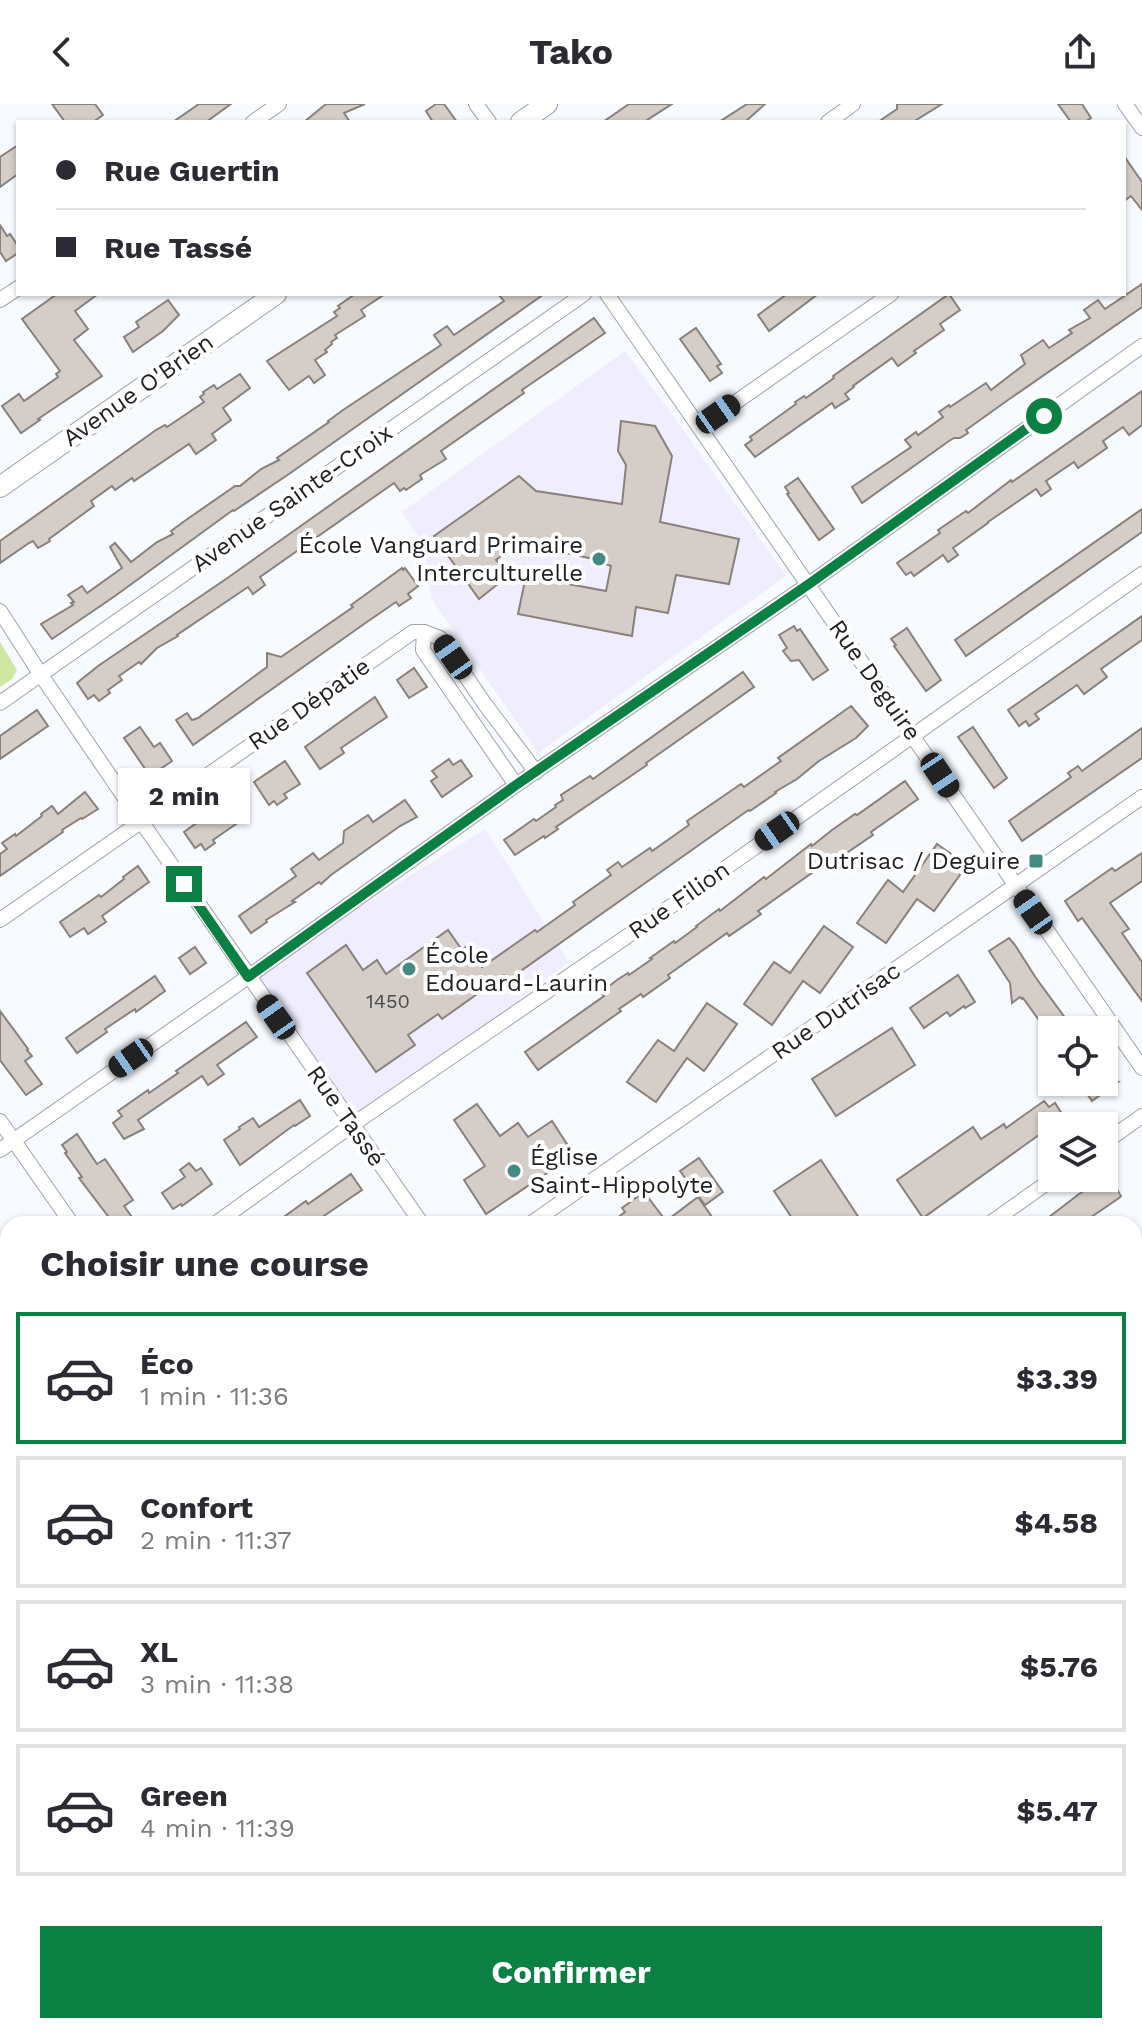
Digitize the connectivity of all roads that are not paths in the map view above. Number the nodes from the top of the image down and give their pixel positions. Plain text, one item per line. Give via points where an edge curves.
1 (279, 104) edge
2 (547, 104) edge
3 (853, 104) edge
4 (1125, 104) edge
5 (256, 120) edge
6 (524, 120) edge
7 (831, 120) edge
8 (1141, 123) edge
9 (273, 296) edge
10 (581, 296) edge
11 (608, 296) edge
12 (888, 296) edge
13 (1142, 346) edge
14 (700, 427) junction
15 (0, 487) edge
16 (1142, 574) edge
17 (809, 584) junction
18 (0, 611) edge
19 (424, 632) junction
20 (41, 675) junction
21 (0, 703) edge
22 (484, 703) junction
23 (468, 713) junction
24 (914, 735) junction
25 (536, 772) junction
26 (516, 785) junction
27 (1142, 797) edge
28 (141, 822) junction
29 (1015, 886) junction
30 (0, 920) edge
31 (248, 977) junction
32 (1142, 1068) edge
33 (1142, 1116) edge
34 (0, 1121) edge
35 (352, 1125) junction
36 (1118, 1133) edge
37 (14, 1141) junction
38 (0, 1150) edge
39 (1038, 1189) edge
40 (66, 1216) edge
41 (226, 1216) edge
42 (416, 1216) edge
43 (541, 1216) edge
44 (1000, 1216) edge

1 - 5 street
2 - 6 street
3 - 7 street
4 - 8 street
9 - 15 street, Avenue O'Brien
10 - 20 street, Avenue Sainte-Croix
11 - 14 street, Rue Deguire
12 - 14 street
13 - 17 street
14 - 17 street, Rue Deguire
16 - 24 street, Rue Filion
17 - 24 street, Rue Deguire
17 - 25 street
18 - 20 street, Rue Tassé
19 - 22 street via 440,638
19 - 23 street via 423,650
19 - 28 street, Rue Dépatie via 413,632
20 - 21 street, Avenue Sainte-Croix
20 - 28 street, Rue Tassé
22 - 23 street
22 - 25 street
23 - 26 street
24 - 29 street, Rue Deguire
24 - 35 street, Rue Filion
25 - 26 street
26 - 31 street
27 - 29 street, Rue Dutrisac
28 - 30 street, Rue Dépatie
28 - 31 street, Rue Tassé
29 - 32 street, Rue Deguire
29 - 43 street, Rue Dutrisac
31 - 35 street, Rue Tassé
31 - 37 street
33 - 36 street
34 - 37 street
35 - 41 street, Rue Filion
35 - 42 street, Rue Tassé
37 - 38 street
37 - 40 street
39 - 44 street

